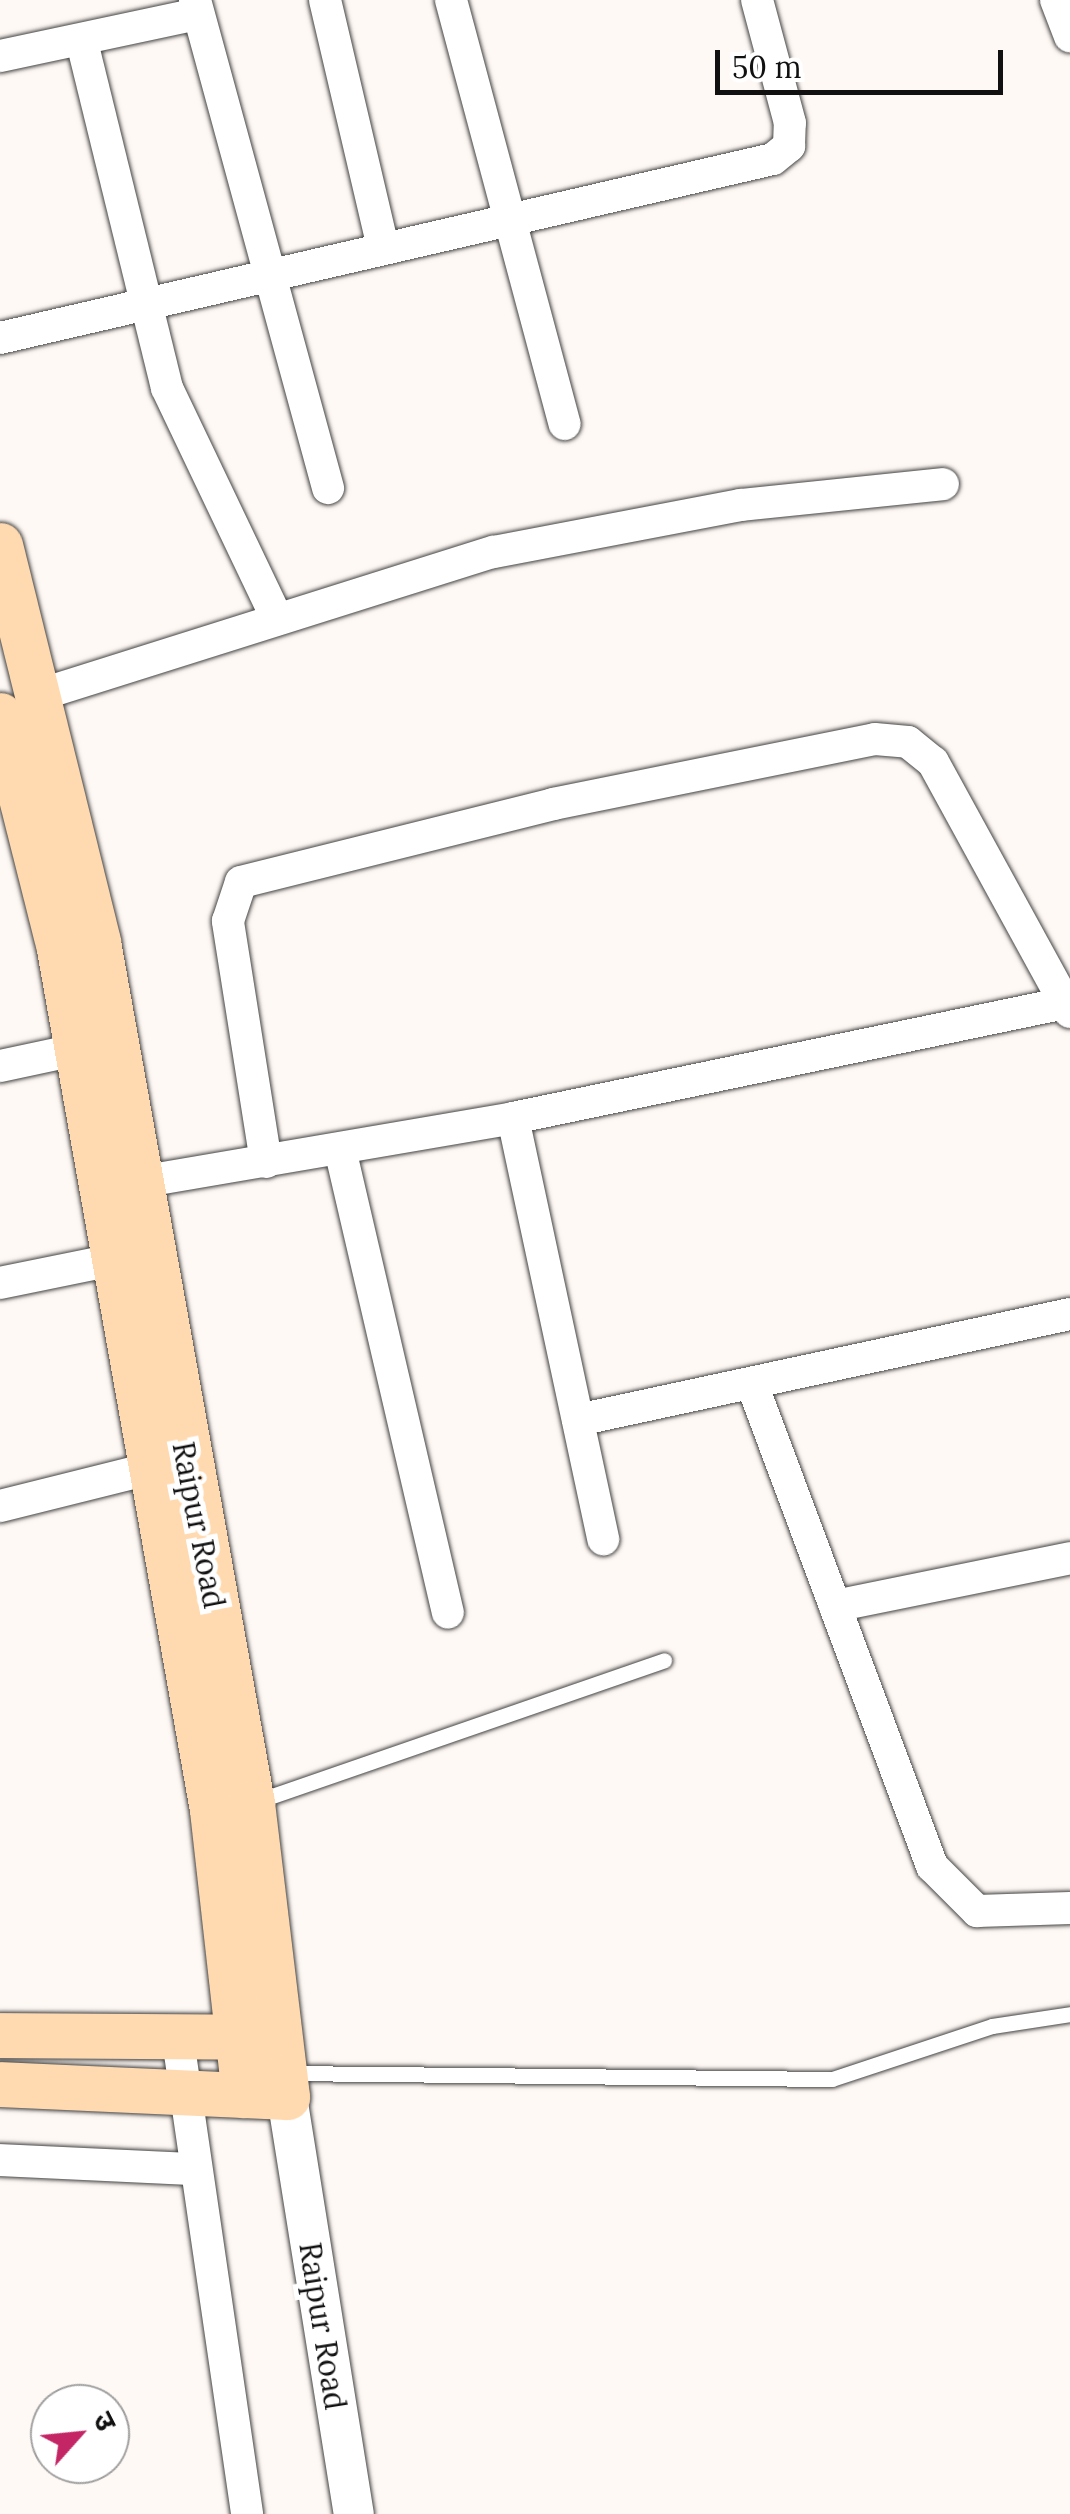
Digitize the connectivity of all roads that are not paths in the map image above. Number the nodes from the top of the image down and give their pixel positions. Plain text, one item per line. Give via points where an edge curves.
1 (325, 0) edge
2 (451, 0) edge
3 (757, 0) edge
4 (1056, 0) edge
5 (197, 7) edge
6 (1070, 36) edge
7 (82, 46) junction
8 (0, 56) edge
9 (512, 219) junction
10 (383, 248) junction
11 (266, 276) junction
12 (148, 308) junction
13 (0, 338) edge
14 (565, 424) dead end
15 (943, 484) dead end
16 (328, 488) dead end
17 (0, 546) edge
18 (9, 611) edge
19 (277, 619) junction
20 (18, 706) edge
21 (35, 840) edge
22 (1067, 1008) edge
23 (75, 1050) junction
24 (0, 1066) edge
25 (513, 1118) junction
26 (340, 1149) junction
27 (266, 1162) junction
28 (119, 1186) junction
29 (132, 1256) junction
30 (0, 1283) edge
31 (1070, 1314) edge
32 (752, 1384) junction
33 (578, 1420) junction
34 (148, 1469) junction
35 (0, 1506) edge
36 (603, 1539) dead end
37 (1069, 1562) edge
38 (835, 1606) junction
39 (448, 1613) dead end
40 (664, 1660) dead end
41 (220, 1744) junction
42 (252, 1804) junction
43 (1070, 1908) edge
44 (1070, 2014) edge
45 (0, 2035) edge
46 (178, 2040) junction
47 (266, 2068) junction
48 (0, 2084) edge
49 (185, 2093) junction
50 (0, 2160) edge
51 (191, 2169) junction
52 (247, 2514) edge
53 (354, 2514) edge

1 - 10 street
2 - 9 street
3 - 9 street via 789,146 774,158
4 - 6 street
5 - 7 street
5 - 11 street
7 - 8 street
7 - 12 street
9 - 10 street
9 - 14 street
10 - 11 street
11 - 12 street
11 - 16 street
12 - 13 street
12 - 19 street via 173,403
15 - 19 street via 606,526
17 - 18 main road, Raipur Road
18 - 20 main road, Raipur Road
19 - 20 street
20 - 21 main road, Raipur Road
21 - 23 main road, Raipur Road
21 - 28 main road, Raipur Road
22 - 25 street
22 - 27 street via 933,762 908,742 856,743 553,804 241,882 228,921
23 - 24 street
23 - 28 main road, Raipur Road
25 - 26 street
25 - 33 street
26 - 27 street
26 - 39 street
27 - 28 street
28 - 29 main road, Raipur Road
29 - 30 street
29 - 34 main road, Raipur Road
29 - 41 main road, Raipur Road
31 - 32 street
32 - 33 street
32 - 38 street
33 - 36 street
34 - 35 street
34 - 41 main road, Raipur Road
37 - 38 street
38 - 43 street via 949,1893 977,1912
40 - 42 lane
41 - 42 main road, Raipur Road
41 - 47 main road, Raipur Road
42 - 47 main road, Raipur Road
44 - 47 lane via 992,2026 832,2080
45 - 46 main road
46 - 47 main road
46 - 49 street
47 - 49 main road
47 - 53 street, Raipur Road
48 - 49 main road
49 - 51 street
50 - 51 street
51 - 52 street

